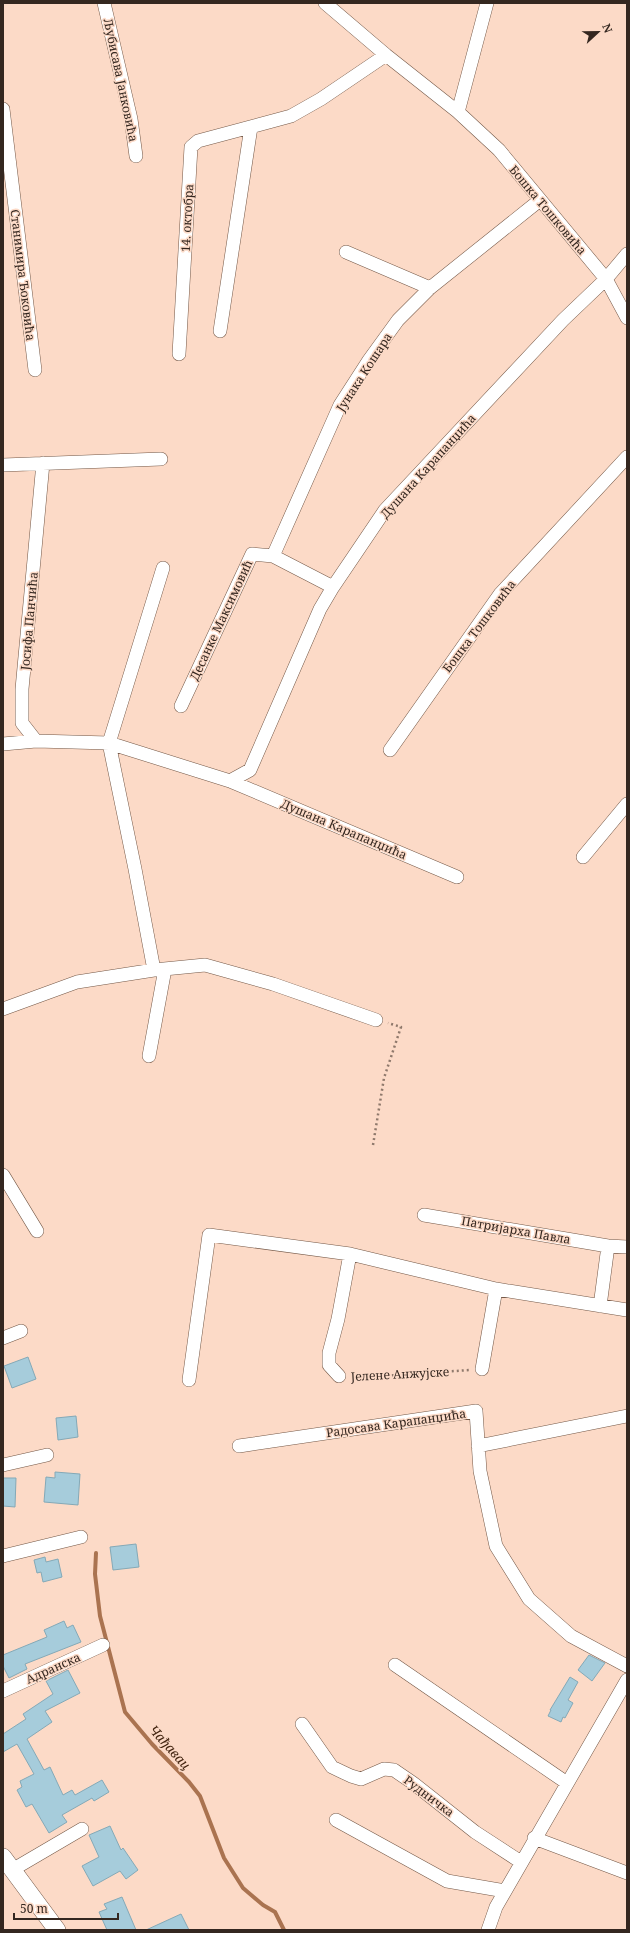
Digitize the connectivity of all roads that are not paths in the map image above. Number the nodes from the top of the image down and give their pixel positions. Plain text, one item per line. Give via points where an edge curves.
1 (104, 3) edge
2 (325, 3) edge
3 (487, 3) edge
4 (386, 55) junction
5 (3, 109) edge
6 (458, 112) junction
7 (251, 127) junction
8 (136, 156) dead end
9 (540, 200) junction
10 (346, 252) dead end
11 (627, 254) edge
12 (606, 279) junction
13 (430, 288) junction
14 (627, 318) edge
15 (220, 331) dead end
16 (179, 354) dead end
17 (35, 370) dead end
18 (627, 457) edge
19 (161, 459) dead end
20 (43, 463) junction
21 (3, 465) edge
22 (273, 556) junction
23 (164, 568) dead end
24 (333, 587) junction
25 (181, 706) dead end
26 (36, 741) junction
27 (109, 743) junction
28 (3, 744) edge
29 (390, 750) dead end
30 (230, 781) junction
31 (627, 804) edge
32 (583, 856) dead end
33 (457, 877) dead end
34 (159, 969) junction
35 (3, 1009) edge
36 (376, 1020) road end
37 (149, 1056) dead end
38 (3, 1175) edge
39 (424, 1215) dead end
40 (37, 1231) dead end
41 (608, 1246) junction
42 (627, 1247) edge
43 (350, 1254) junction
44 (496, 1289) junction
45 (600, 1306) junction
46 (627, 1310) edge
47 (21, 1330) dead end
48 (3, 1338) edge
49 (482, 1369) road end
50 (339, 1376) road end
51 (189, 1380) dead end
52 (627, 1416) edge
53 (239, 1446) dead end
54 (478, 1446) junction
55 (47, 1455) dead end
56 (3, 1465) edge
57 (81, 1537) dead end
58 (3, 1556) edge
59 (103, 1645) dead end
60 (395, 1665) dead end
61 (627, 1666) edge
62 (627, 1680) edge
63 (3, 1691) edge
64 (302, 1724) dead end
65 (567, 1783) junction
66 (336, 1820) dead end
67 (82, 1829) dead end
68 (534, 1838) junction
69 (521, 1862) junction
70 (8, 1864) edge
71 (627, 1873) edge
72 (505, 1891) junction
73 (57, 1930) edge
74 (488, 1930) edge

1 - 8 street, Љубисава Јанковића via 131,119
2 - 4 street, Бошка Тошковића
3 - 6 street
4 - 6 street, Бошка Тошковића
4 - 7 street, 14. октобра via 291,116
5 - 17 street, Станимира Ђоковића
6 - 9 street, Бошка Тошковића via 499,150
7 - 15 street
7 - 16 street, 14. октобра via 198,141 191,147
9 - 12 street, Бошка Тошковића
9 - 13 street, Јунака Кошара
10 - 13 street
11 - 12 street, Душана Карапанџића
12 - 14 street, Бошка Тошковића
12 - 24 street, Душана Карапанџића via 563,320 385,510
13 - 22 street, Јунака Кошара via 398,320 340,405
18 - 29 street, Бошка Тошковића via 500,594
19 - 20 street
20 - 21 street
20 - 26 street, Јосифа Панчића via 22,689 22,723
22 - 24 street
22 - 25 street, Десанке Максимовић via 252,554
23 - 27 street
24 - 30 street, Душана Карапанџића via 320,609 250,770
26 - 27 street, Душана Карапанџића
26 - 28 street
27 - 30 street, Душана Карапанџића
27 - 34 street
30 - 33 street, Душана Карапанџића
31 - 32 street
34 - 35 street via 77,982
34 - 36 street via 205,965 273,984
34 - 37 street
38 - 40 street
39 - 41 street, Патријарха Павла
41 - 42 street, Патријарха Павла
41 - 45 street
43 - 44 street
43 - 50 street, Јелене Анжујске via 329,1353 329,1365
43 - 51 street via 208,1235
44 - 45 street
44 - 49 street
45 - 46 street
47 - 48 street
52 - 54 street
53 - 54 street, Радосава Карапанџића via 476,1411
54 - 61 street, Радосава Карапанџића via 480,1471 496,1546 529,1599 571,1636
55 - 56 street
57 - 58 street
59 - 63 street, Адранска
60 - 65 street
62 - 65 street
64 - 69 street, Рудничка via 332,1767 361,1779 384,1769 394,1770 475,1832
65 - 68 street
66 - 72 street via 447,1881
67 - 70 street
68 - 69 street
68 - 71 street
69 - 72 street
70 - 73 main road
72 - 74 street

